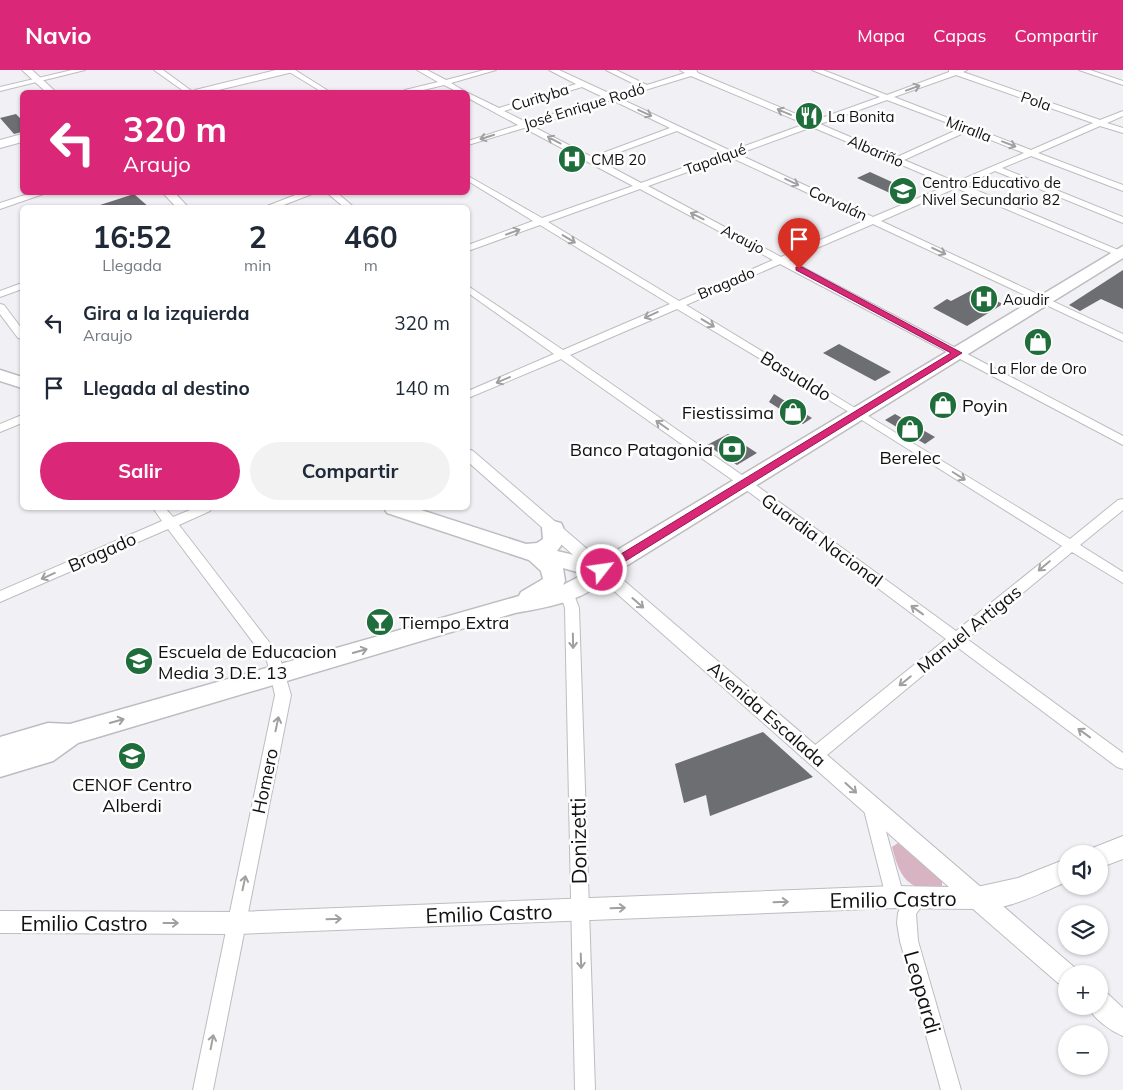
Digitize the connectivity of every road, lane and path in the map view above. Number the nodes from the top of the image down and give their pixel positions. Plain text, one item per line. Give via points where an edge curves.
1 (27, 70) edge
2 (81, 70) edge
3 (158, 70) edge
4 (289, 70) edge
5 (421, 70) edge
6 (492, 70) edge
7 (553, 70) edge
8 (610, 70) edge
9 (701, 70) edge
10 (816, 70) edge
11 (1083, 70) edge
12 (688, 71) edge
13 (956, 71) edge
14 (38, 80) junction
15 (445, 83) junction
16 (1123, 83) edge
17 (583, 84) junction
18 (646, 87) junction
19 (0, 89) edge
20 (50, 90) edge
21 (186, 90) edge
22 (208, 90) edge
23 (323, 90) edge
24 (416, 90) edge
25 (459, 90) edge
26 (470, 96) edge
27 (887, 97) junction
28 (612, 98) junction
29 (497, 111) junction
30 (1123, 112) edge
31 (1099, 123) junction
32 (812, 124) junction
33 (525, 125) junction
34 (678, 128) junction
35 (968, 128) junction
36 (1123, 131) edge
37 (20, 139) edge
38 (470, 142) edge
39 (0, 144) edge
40 (1030, 152) junction
41 (731, 153) junction
42 (591, 160) junction
43 (897, 160) junction
44 (995, 168) junction
45 (470, 179) edge
46 (958, 185) junction
47 (640, 186) junction
48 (1123, 188) edge
49 (40, 195) edge
50 (170, 195) edge
51 (304, 195) edge
52 (334, 195) edge
53 (22, 204) edge
54 (181, 205) edge
55 (275, 205) edge
56 (348, 205) edge
57 (0, 206) edge
58 (873, 220) junction
59 (1123, 220) edge
60 (540, 222) junction
61 (470, 247) edge
62 (1122, 253) edge
63 (782, 259) junction
64 (20, 287) edge
65 (470, 289) edge
66 (0, 294) edge
67 (1042, 300) junction
68 (677, 304) junction
69 (0, 307) edge
70 (20, 333) edge
71 (1123, 338) edge
72 (958, 353) junction
73 (562, 355) junction
74 (0, 375) edge
75 (20, 382) edge
76 (470, 394) edge
77 (858, 413) junction
78 (20, 421) edge
79 (0, 428) edge
80 (1123, 441) edge
81 (470, 456) edge
82 (745, 483) junction
83 (1122, 504) edge
84 (161, 510) edge
85 (200, 510) edge
86 (400, 510) edge
87 (170, 522) junction
88 (553, 528) junction
89 (1070, 545) junction
90 (530, 553) junction
91 (602, 570) junction
92 (1123, 578) edge
93 (567, 593) junction
94 (0, 597) edge
95 (515, 606) junction
96 (956, 639) junction
97 (280, 674) junction
98 (70, 735) junction
99 (0, 748) edge
100 (815, 755) junction
101 (1123, 762) edge
102 (0, 766) edge
103 (871, 806) junction
104 (1123, 847) edge
105 (1108, 853) edge
106 (1058, 873) edge
107 (895, 898) junction
108 (918, 898) junction
109 (977, 898) junction
110 (580, 910) junction
111 (0, 922) edge
112 (236, 923) junction
113 (1058, 968) edge
114 (1108, 1011) edge
115 (1123, 1024) edge
116 (203, 1090) edge
117 (585, 1090) edge
118 (951, 1090) edge

1 - 14 street
2 - 14 street
3 - 21 street
4 - 22 main road
4 - 23 street
5 - 15 street
6 - 15 street
7 - 17 street, Corvalán
8 - 18 street
9 - 12 street, José Enrique Rodó
10 - 27 street, Miralla
11 - 16 street
12 - 18 street, José Enrique Rodó
32 -> 12 street, Albariño
27 -> 13 street, Tapalqué
13 - 31 street, Pola
14 - 19 street
14 - 20 street
15 - 24 street
15 - 25 street
17 - 28 street, Corvalán
17 - 29 street, Curityba
18 - 28 street, José Enrique Rodó
26 - 29 street, Araujo
27 - 32 street, Tapalqué
27 - 35 street, Miralla
28 - 33 street, José Enrique Rodó
28 -> 34 street, Corvalán
29 - 33 street, Araujo
30 - 31 street, Bragado
31 - 36 street, Pola
31 - 40 street, Bragado
32 - 41 street, Tapalqué
32 - 43 street, Albariño
33 -> 38 street, José Enrique Rodó
42 -> 33 street, Araujo
34 - 41 street, Corvalán
34 - 42 street
35 -> 40 street, Miralla
35 - 43 street
37 - 39 main road
40 - 44 street, Bragado
40 - 48 street, Miralla
41 - 47 street, Tapalqué
41 -> 58 street, Corvalán
42 - 47 street, Araujo
43 - 46 street, Albariño
44 - 46 street, Bragado
44 - 59 street
45 - 60 street, Basualdo
46 - 58 street, Bragado
46 - 62 street, Albariño
47 - 60 street, Tapalqué
63 -> 47 street, Araujo
49 - 53 street
50 - 54 street
51 - 55 street
52 - 56 street
53 - 57 street
58 - 63 street, Bragado
58 -> 67 street, Corvalán
61 -> 60 street, Tapalqué
60 -> 68 street, Basualdo
62 - 67 main road
63 - 68 street, Bragado
63 - 72 street, Araujo
64 - 66 street
65 - 73 street, Guardia Nacional
67 - 71 street, Corvalán
67 - 72 main road
68 -> 73 street, Bragado
68 -> 77 street, Basualdo
69 - 70 street
72 - 77 main road
72 - 80 street, Araujo
73 -> 76 street, Bragado
82 -> 73 street, Guardia Nacional
74 - 75 main road
77 - 82 main road
77 -> 89 street, Basualdo
78 - 79 street
81 - 88 street, Avenida Escalada
82 - 91 main road
96 -> 82 street, Guardia Nacional
83 - 89 street, Manuel Artigas
84 - 87 street, Homero
85 - 87 street, Bragado
86 - 90 main road
87 -> 94 street, Bragado
87 - 97 street, Homero via 274,659
88 - 90 main road via 555,534 550,546
88 - 91 street, Avenida Escalada
89 - 92 street, Basualdo
89 -> 96 street, Manuel Artigas
90 - 91 main road
90 - 95 main road via 552,568 554,580 544,590
91 - 93 main road via 589,583
91 -> 100 street, Avenida Escalada
93 - 95 main road
93 -> 110 street, Donizetti via 572,608
97 -> 95 main road
96 -> 100 street, Manuel Artigas
101 -> 96 street, Guardia Nacional
98 -> 97 main road
112 -> 97 street, Homero via 283,695
98 - 99 main road via 48,734
98 - 102 main road via 44,753
100 -> 103 street, Avenida Escalada
103 - 107 street
103 - 109 street, Avenida Escalada
104 - 105 main road
106 - 109 main road via 999,896
107 - 108 street, Emilio Castro
110 -> 107 street, Emilio Castro
108 - 109 street, Emilio Castro
108 - 118 street, Leopardi via 909,906 905,917 909,942
109 - 113 street, Avenida Escalada
112 -> 110 street, Emilio Castro
110 -> 117 street, Donizetti
111 -> 112 street, Emilio Castro
116 -> 112 street, Homero
114 - 115 street

